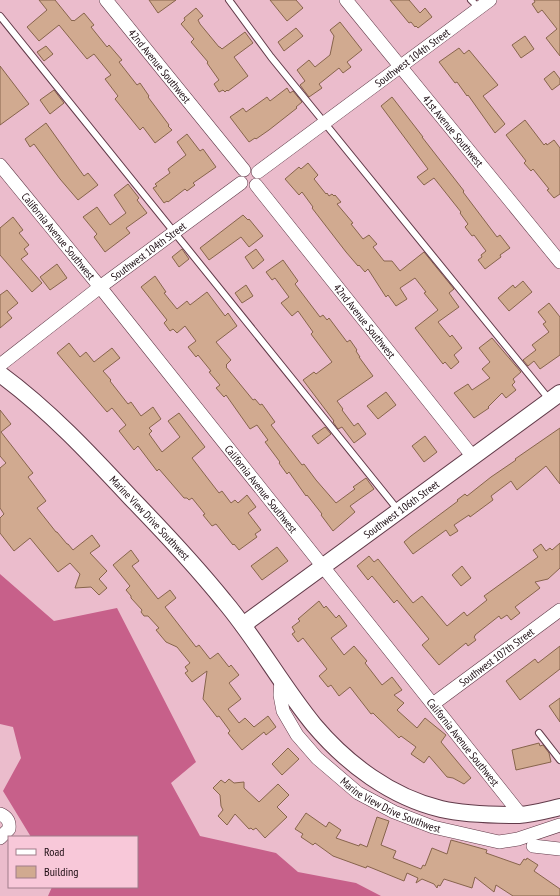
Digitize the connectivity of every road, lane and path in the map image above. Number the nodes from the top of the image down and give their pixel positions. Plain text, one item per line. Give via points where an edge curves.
1 (106, 0) edge
2 (229, 0) edge
3 (346, 0) edge
4 (490, 0) edge
5 (475, 4) edge
6 (0, 16) edge
7 (400, 67) junction
8 (324, 122) junction
9 (0, 165) edge
10 (258, 172) junction
11 (243, 176) junction
12 (256, 185) junction
13 (174, 233) junction
14 (560, 262) edge
15 (100, 287) junction
16 (0, 365) edge
17 (0, 374) edge
18 (555, 397) edge
19 (473, 457) junction
20 (400, 511) junction
21 (323, 567) junction
22 (560, 610) edge
23 (243, 625) junction
24 (281, 679) junction
25 (433, 704) junction
26 (540, 733) dead end
27 (560, 760) edge
28 (560, 807) edge
29 (0, 814) edge
30 (521, 814) junction
31 (560, 825) edge
32 (5, 834) edge
33 (533, 846) dead end
34 (560, 849) edge

1 - 11 street, 42nd Avenue Southwest
2 - 8 lane
3 - 7 street, 41st Avenue Southwest
4 - 5 street, Southwest 104th Street
5 - 7 street, Southwest 104th Street
6 - 13 lane
7 - 8 street, Southwest 104th Street
7 - 14 street, 41st Avenue Southwest
8 - 10 street, Southwest 104th Street
8 - 18 lane
9 - 15 street, California Avenue Southwest
10 - 11 street via 249,168
10 - 12 street
11 - 12 street via 246,187
11 - 13 street, Southwest 104th Street
12 - 19 street, 42nd Avenue Southwest
13 - 15 street, Southwest 104th Street
13 - 20 lane
15 - 16 street, Southwest 104th Street
15 - 21 street, California Avenue Southwest
17 - 23 street, Marine View Drive Southwest via 76,439 187,558
18 - 19 street, Southwest 106th Street
19 - 20 street, Southwest 106th Street
20 - 21 street, Southwest 106th Street
21 - 23 street, Southwest 106th Street
21 - 25 street, California Avenue Southwest
22 - 25 street, Southwest 107th Street
23 - 24 street, Marine View Drive Southwest
24 - 30 street, Marine View Drive Southwest via 315,726 334,747 359,769 382,784 411,799 442,809 484,814
24 - 31 street, Marine View Drive Southwest via 283,711 297,735 318,758 358,793 394,812 433,827 499,842 518,839
25 - 30 street, California Avenue Southwest
26 - 27 lane
28 - 30 street, Marine View Drive Southwest
29 - 32 street via 8,819 10,824
33 - 34 street

